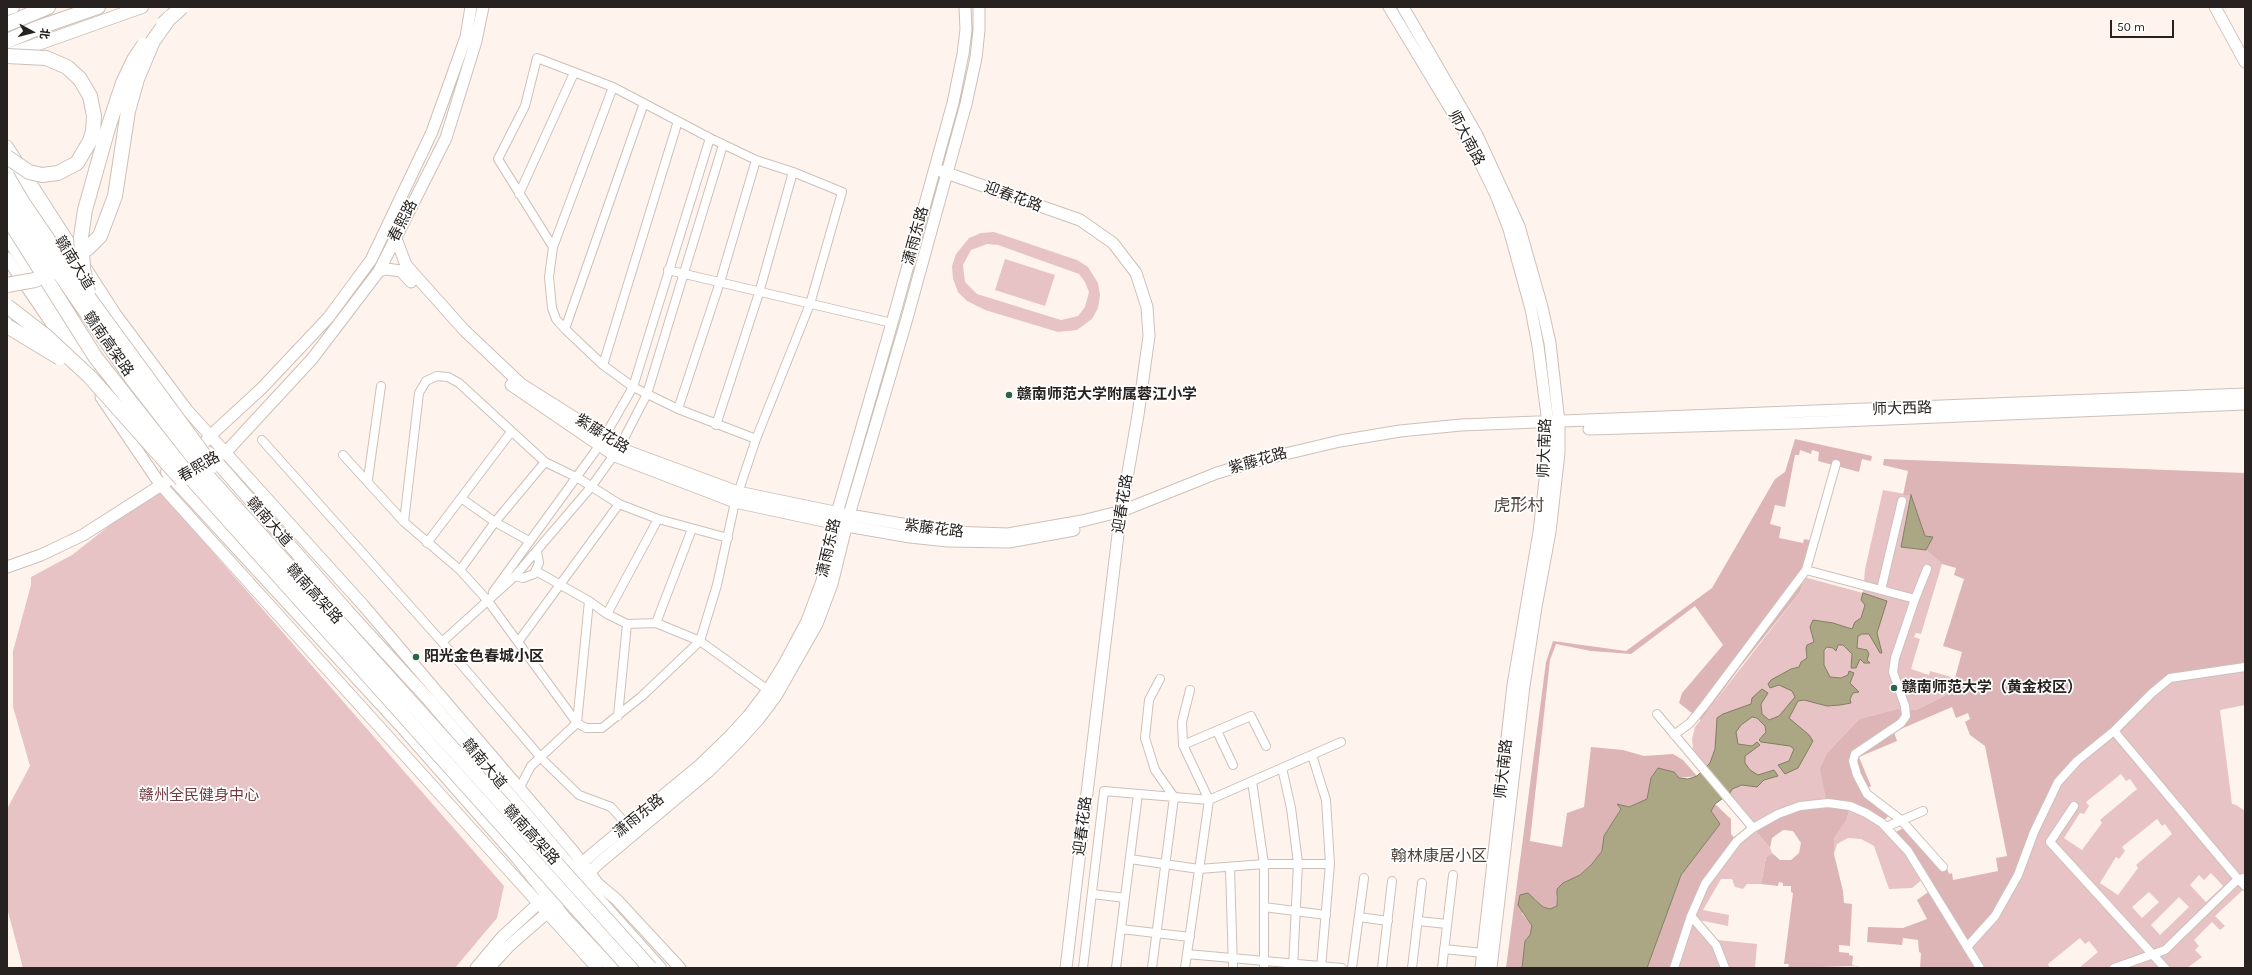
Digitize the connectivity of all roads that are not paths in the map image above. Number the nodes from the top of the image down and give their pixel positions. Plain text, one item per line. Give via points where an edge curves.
1 (13, 7) edge
2 (48, 7) edge
3 (98, 7) edge
4 (142, 7) edge
5 (182, 7) edge
6 (471, 7) edge
7 (483, 7) edge
8 (965, 7) edge
9 (979, 7) edge
10 (1389, 7) edge
11 (1404, 7) edge
12 (2215, 7) edge
13 (2223, 7) edge
14 (7, 10) edge
15 (170, 17) junction
16 (7, 24) edge
17 (7, 41) edge
18 (2245, 46) edge
19 (7, 56) edge
20 (2245, 62) edge
21 (574, 73) junction
22 (613, 86) junction
23 (644, 103) junction
24 (678, 121) junction
25 (710, 138) junction
26 (723, 145) junction
27 (7, 146) edge
28 (7, 157) edge
29 (756, 160) junction
30 (934, 170) junction
31 (793, 172) junction
32 (948, 173) junction
33 (7, 176) edge
34 (520, 194) junction
35 (7, 197) edge
36 (7, 217) edge
37 (395, 236) junction
38 (7, 237) edge
39 (553, 247) junction
40 (7, 258) edge
41 (668, 270) junction
42 (379, 271) junction
43 (682, 273) junction
44 (720, 282) junction
45 (7, 284) edge
46 (758, 293) junction
47 (89, 298) junction
48 (810, 304) junction
49 (7, 306) edge
50 (892, 323) junction
51 (7, 326) edge
52 (565, 329) junction
53 (603, 365) junction
54 (90, 377) junction
55 (381, 386) dead end
56 (633, 387) junction
57 (646, 394) junction
58 (2245, 394) edge
59 (2245, 404) edge
60 (678, 409) junction
61 (716, 425) junction
62 (1554, 426) junction
63 (511, 432) junction
64 (211, 435) junction
65 (756, 439) junction
66 (262, 440) dead end
67 (602, 442) junction
68 (202, 445) junction
69 (226, 452) junction
70 (617, 452) junction
71 (343, 455) dead end
72 (214, 459) junction
73 (545, 462) junction
74 (1836, 464) dead end
75 (578, 478) junction
76 (174, 480) junction
77 (368, 480) junction
78 (160, 484) junction
79 (591, 487) junction
80 (737, 497) junction
81 (461, 498) junction
82 (1902, 501) dead end
83 (619, 504) junction
84 (1121, 514) junction
85 (658, 518) junction
86 (835, 518) junction
87 (848, 520) junction
88 (404, 522) junction
89 (496, 522) junction
90 (692, 529) junction
91 (728, 538) junction
92 (529, 541) junction
93 (428, 543) junction
94 (537, 552) junction
95 (7, 567) edge
96 (1927, 569) dead end
97 (460, 570) junction
98 (1806, 570) junction
99 (536, 571) junction
100 (515, 576) junction
101 (561, 586) junction
102 (311, 590) junction
103 (1881, 590) junction
104 (298, 599) junction
105 (1914, 599) junction
106 (488, 601) junction
107 (589, 601) junction
108 (607, 614) junction
109 (656, 623) junction
110 (627, 624) junction
111 (700, 641) junction
112 (442, 642) junction
113 (518, 642) junction
114 (2245, 667) edge
115 (1160, 679) dead end
116 (1190, 690) dead end
117 (772, 693) junction
118 (1657, 714) dead end
119 (618, 716) junction
120 (577, 723) junction
121 (1217, 731) junction
122 (2114, 731) junction
123 (1674, 735) junction
124 (1341, 742) dead end
125 (1183, 746) junction
126 (1266, 746) dead end
127 (1312, 755) junction
128 (540, 756) junction
129 (1233, 765) dead end
130 (1282, 768) junction
131 (1252, 781) junction
132 (519, 789) junction
133 (1138, 794) junction
134 (1174, 797) junction
135 (1209, 800) junction
136 (2074, 806) dead end
137 (1923, 811) dead end
138 (1901, 820) junction
139 (627, 825) junction
140 (1886, 827) junction
141 (1753, 828) junction
142 (1130, 859) junction
143 (1298, 863) junction
144 (1165, 864) junction
145 (1264, 864) junction
146 (1330, 864) junction
147 (1943, 867) dead end
148 (1230, 868) junction
149 (1199, 869) junction
150 (581, 872) junction
151 (1454, 875) dead end
152 (1364, 878) dead end
153 (2242, 879) edge
154 (1392, 881) dead end
155 (1422, 883) dead end
156 (2245, 886) edge
157 (1092, 894) junction
158 (1125, 898) junction
159 (547, 904) junction
160 (1264, 907) junction
161 (1296, 912) junction
162 (1326, 915) junction
163 (1691, 916) junction
164 (1359, 917) junction
165 (1388, 921) junction
166 (1418, 921) junction
167 (1447, 924) junction
168 (1121, 929) junction
169 (1157, 933) junction
170 (1190, 938) junction
171 (1967, 947) junction
172 (1444, 949) junction
173 (1483, 953) junction
174 (1188, 954) junction
175 (2151, 955) junction
176 (1234, 957) junction
177 (1264, 964) edge
178 (1293, 966) edge
179 (1321, 967) edge
180 (476, 968) edge
181 (490, 968) edge
182 (597, 968) edge
183 (612, 968) edge
184 (630, 968) edge
185 (650, 968) edge
186 (660, 968) edge
187 (680, 968) edge
188 (1066, 968) edge
189 (1083, 968) edge
190 (1116, 968) edge
191 (1152, 968) edge
192 (1186, 968) edge
193 (1233, 968) edge
194 (1342, 968) edge
195 (1352, 968) edge
196 (1382, 968) edge
197 (1412, 968) edge
198 (1442, 968) edge
199 (1481, 968) edge
200 (1491, 968) edge
201 (1674, 968) edge
202 (1725, 968) edge
203 (1980, 968) edge
204 (2114, 968) edge
205 (2165, 968) edge

1 - 14 main road
2 - 16 highway
3 - 17 highway
4 - 19 main road
5 - 15 highway, bridge
6 - 64 street, 春熙路 via 466,37 432,132 371,260 328,318 262,388
7 - 37 street, 春熙路 via 476,41 446,138
8 - 30 street, 潇雨东路 via 963,54 953,103
9 - 32 street, 潇雨东路 via 976,58
10 - 62 street, 师大南路 via 1468,138 1496,195 1531,309
11 - 62 street, 师大南路 via 1477,135 1519,226 1533,268 1550,343
12 - 20 street
13 - 18 street
15 - 45 highway, bridge via 153,41 137,79 128,111 115,196 100,236 88,248 53,272 35,280
15 - 47 highway, bridge via 150,37 134,60 123,83 93,177 81,237 83,268
19 - 28 highway, bridge via 46,58 67,67 80,79 90,96 94,116 90,141 77,163 58,173 42,175 29,172
21 - 22 street
21 - 34 street
21 - 34 street via 537,58 526,106 498,159
22 - 23 street
22 - 39 street
23 - 24 street
23 - 52 street
24 - 25 street
24 - 53 street
25 - 26 street
25 - 41 street
26 - 29 street
26 - 43 street
27 - 64 street, 赣南大道 via 116,315 187,410
28 - 68 main road, 赣南大道 via 95,297
29 - 31 street
29 - 44 street
30 - 32 street, 迎春花路
30 - 50 street, 潇雨东路
31 - 46 street
31 - 48 street via 842,192
32 - 84 street, 迎春花路 via 1080,220 1113,243 1136,273 1147,307 1149,336
32 - 87 street, 潇雨东路
33 - 47 highway, bridge
34 - 39 street
35 - 102 highway, 赣南高架路, bridge via 137,386 210,479
36 - 104 highway, 赣南高架路, bridge via 96,358 190,477
37 - 42 street, 春熙路
37 - 67 street, 紫藤花路 via 406,265 446,311 487,352 521,384
38 - 76 main road via 134,431
39 - 52 street via 549,277 552,308
40 - 78 street
41 - 43 street
41 - 56 street
42 - 67 street, 紫藤花路 via 401,271 464,340 516,390
42 - 69 street, 春熙路 via 312,359
43 - 44 street
43 - 57 street
44 - 46 street
44 - 60 street
46 - 48 street
46 - 61 street
47 - 102 highway, bridge via 220,477
48 - 50 street
48 - 65 street
49 - 54 highway, bridge via 46,336
50 - 86 street, 潇雨东路
51 - 54 highway, bridge
52 - 53 street
53 - 56 street
54 - 104 highway, bridge via 205,506
55 - 77 street
56 - 57 street
56 - 67 street
57 - 60 street
57 - 70 street
58 - 62 street, 师大西路
59 - 62 street, 师大西路 via 1795,423
60 - 61 street
61 - 65 street
62 - 84 street, 紫藤花路 via 1433,428 1340,440 1217,472
62 - 173 street, 师大南路 via 1513,684
62 - 200 street, 师大南路 via 1559,453 1550,532 1524,686
63 - 73 street
63 - 81 street
63 - 88 street via 459,383 448,377 437,376 426,381 419,393 416,408
64 - 68 street, 春熙路
64 - 69 street, 赣南大道
65 - 80 street
66 - 112 street
67 - 70 street, 紫藤花路
67 - 75 street
68 - 72 main road, 赣南大道
68 - 76 street, 春熙路
69 - 72 street, 春熙路
69 - 132 street, 赣南大道 via 363,605
70 - 79 street
70 - 80 street, 紫藤花路
71 - 77 street
72 - 76 street, 春熙路
72 - 150 main road, 赣南大道
73 - 75 street
73 - 89 street
74 - 98 street
75 - 79 street
75 - 92 street
76 - 78 street, 春熙路
76 - 159 main road via 403,728 515,855
77 - 88 street
78 - 95 street, 春熙路 via 83,535 41,555
78 - 159 street
79 - 83 street
79 - 94 street
80 - 86 street, 紫藤花路
80 - 91 street
81 - 89 street
81 - 93 street
82 - 103 street
83 - 85 street
83 - 101 street
84 - 87 street, 紫藤花路 via 1033,538 993,542 910,537
84 - 188 street, 迎春花路
85 - 90 street
85 - 108 street
86 - 87 street, 紫藤花路
86 - 117 street, 潇雨东路 via 822,582 807,621
87 - 117 street, 潇雨东路 via 832,584 817,624
88 - 93 street
89 - 92 street
89 - 97 street
90 - 91 street
90 - 109 street
91 - 111 street
92 - 106 street
93 - 97 street
94 - 99 street via 539,559
94 - 100 street
96 - 105 street
97 - 106 street
98 - 103 street
98 - 123 street via 1704,706 1690,723
99 - 100 street via 527,578
99 - 101 street
100 - 106 street
101 - 107 street
101 - 113 street
102 - 185 highway, 赣南高架路, bridge
103 - 105 street
104 - 184 highway, 赣南高架路, bridge
105 - 138 street via 1893,672 1906,716 1901,723 1856,754 1852,762 1867,794
106 - 112 street
106 - 113 street
107 - 108 street
107 - 120 street
108 - 110 street
109 - 110 street
109 - 111 street
110 - 119 street
111 - 117 street
111 - 119 street
112 - 128 street
113 - 120 street
114 - 122 street via 2170,678
115 - 134 street via 1148,700 1145,738 1155,770
116 - 125 street via 1182,722
117 - 139 street, 潇雨东路 via 715,751
117 - 150 street, 潇雨东路 via 758,720 723,758
118 - 123 street
119 - 120 street via 602,728 586,728
120 - 128 street
121 - 125 street
121 - 126 street via 1251,716
121 - 129 street
122 - 153 street
122 - 171 street via 2077,761 2058,782 2034,832 2018,875 1995,916
123 - 141 street
124 - 127 street
125 - 135 street
127 - 130 street
127 - 146 street via 1326,800
128 - 132 street
128 - 139 street via 579,795 611,807
130 - 131 street
130 - 143 street via 1291,808
131 - 135 street
131 - 145 street
132 - 150 street, 赣南大道 via 573,851
133 - 134 street
133 - 142 street
133 - 157 street via 1104,791
134 - 135 street
134 - 144 street
135 - 149 street
136 - 175 street via 2050,842
137 - 138 street
138 - 140 street
138 - 147 street
139 - 150 street, 潇雨东路
140 - 141 street via 1855,808 1828,803 1800,806 1778,814
140 - 171 street via 1908,851
141 - 163 street via 1737,841 1705,884
142 - 144 street
142 - 158 street
143 - 145 street
143 - 146 street
143 - 161 street
144 - 149 street
144 - 169 street
145 - 148 street
145 - 160 street
146 - 162 street
148 - 149 street
148 - 176 street
149 - 170 street
150 - 159 street, 潇雨东路
150 - 186 main road, 赣南大道
150 - 187 street, 赣南大道 via 616,899
151 - 167 street
152 - 164 street
153 - 156 street
153 - 175 street via 2165,950
154 - 165 street
155 - 166 street
157 - 158 street
157 - 189 street
158 - 168 street
159 - 180 street, 潇雨东路 via 502,937
159 - 181 street, 潇雨东路
159 - 182 street
159 - 183 main road via 564,917
160 - 161 street
160 - 177 street
161 - 162 street
161 - 178 street
162 - 179 street
163 - 201 street
163 - 202 street via 1716,944
164 - 165 street
164 - 195 street
165 - 196 street
166 - 167 street
166 - 197 street
167 - 172 street
168 - 169 street
168 - 190 street
169 - 170 street
169 - 191 street
170 - 174 street
171 - 203 street
172 - 173 street
172 - 198 street
173 - 199 street, 师大南路
174 - 176 street
174 - 192 street
175 - 204 street
175 - 205 street
176 - 177 street
176 - 193 street
177 - 178 street
178 - 179 street
179 - 194 street

